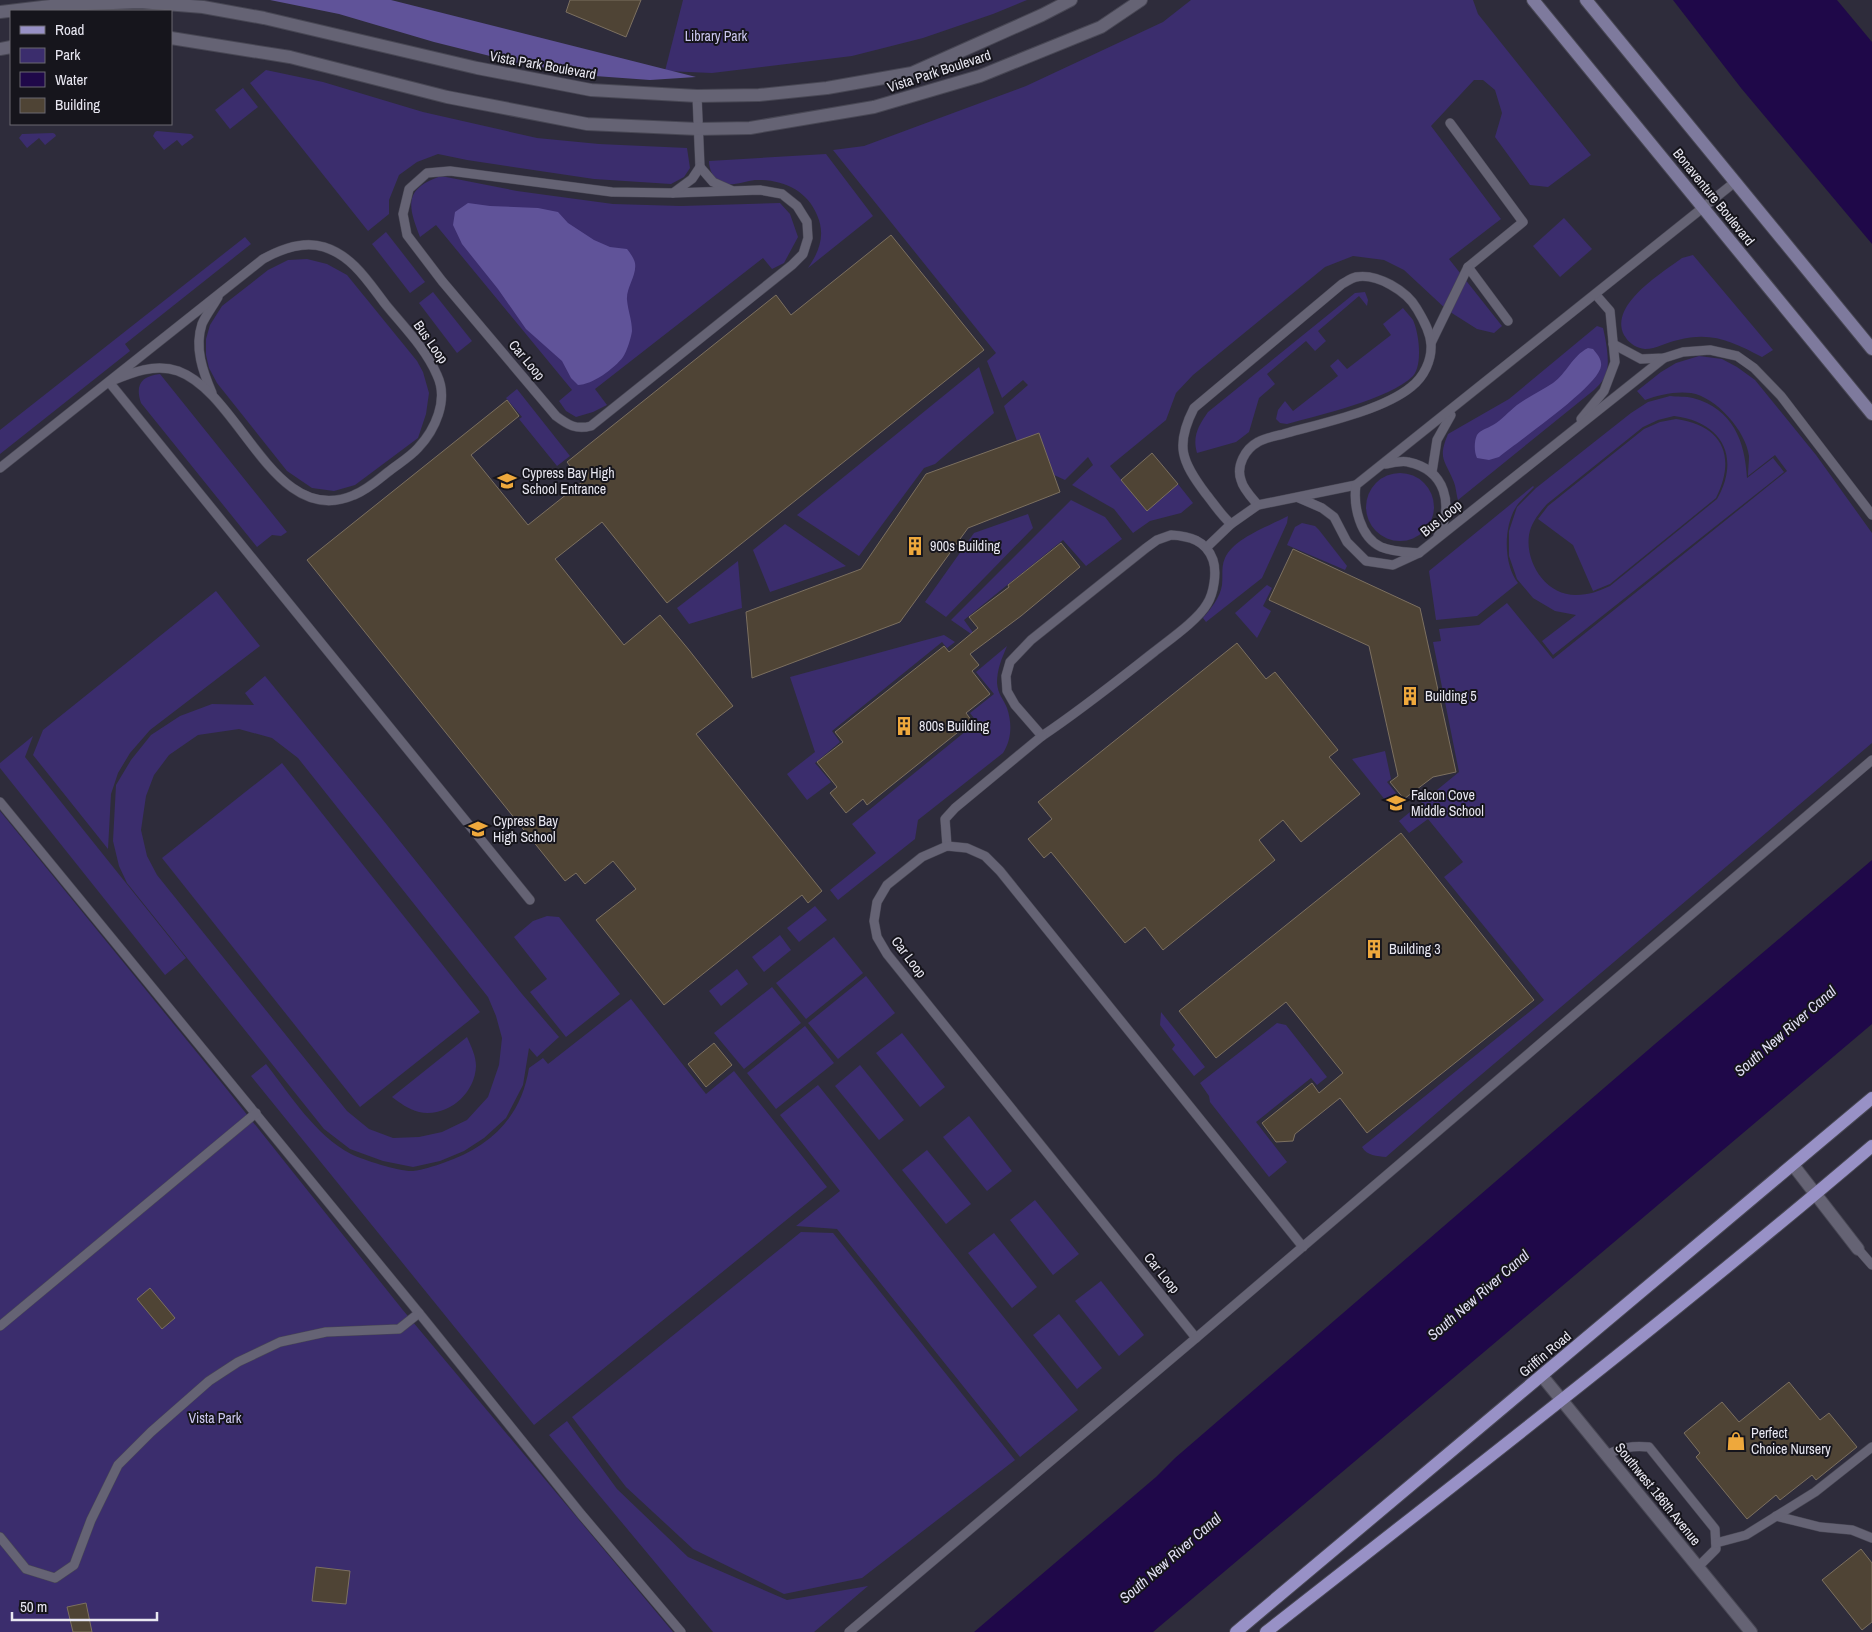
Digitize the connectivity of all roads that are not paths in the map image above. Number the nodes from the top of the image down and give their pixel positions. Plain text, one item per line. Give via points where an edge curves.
1 (1071, 0) edge
2 (1141, 0) edge
3 (1533, 0) edge
4 (1586, 0) edge
5 (167, 7) edge
6 (17, 10) edge
7 (172, 38) edge
8 (697, 96) junction
9 (1450, 123) dead end
10 (698, 129) junction
11 (700, 167) junction
12 (1735, 182) junction
13 (736, 192) junction
14 (673, 193) junction
15 (1703, 208) junction
16 (1468, 267) junction
17 (220, 292) junction
18 (1596, 294) junction
19 (1508, 321) dead end
20 (1431, 343) junction
21 (1613, 344) junction
22 (1872, 349) edge
23 (1664, 358) junction
24 (109, 382) junction
25 (212, 393) junction
26 (1469, 397) junction
27 (1872, 414) edge
28 (1570, 433) junction
29 (1384, 464) junction
30 (0, 468) edge
31 (1432, 472) junction
32 (1356, 485) junction
33 (1299, 498) junction
34 (1258, 505) junction
35 (1872, 515) edge
36 (1231, 524) junction
37 (1437, 538) junction
38 (1207, 547) junction
39 (1420, 552) junction
40 (1042, 736) junction
41 (1872, 760) edge
42 (0, 802) edge
43 (947, 846) junction
44 (530, 900) dead end
45 (1872, 1098) edge
46 (256, 1113) junction
47 (1872, 1146) edge
48 (1793, 1165) junction
49 (1816, 1194) junction
50 (1303, 1247) junction
51 (1858, 1249) joint
52 (1872, 1266) edge
53 (419, 1313) junction
54 (0, 1326) edge
55 (1196, 1338) junction
56 (1542, 1376) junction
57 (1562, 1400) junction
58 (1872, 1447) edge
59 (1606, 1455) junction
60 (1776, 1516) junction
61 (0, 1537) edge
62 (1872, 1538) edge
63 (1716, 1543) junction
64 (1698, 1567) junction
65 (681, 1632) edge
66 (849, 1632) edge
67 (1236, 1632) edge
68 (1266, 1632) edge
69 (1751, 1632) edge

1 - 8 street, Vista Park Boulevard via 912,73 827,88 759,95
2 - 10 street, Vista Park Boulevard via 1101,27 980,76 874,107 750,128
3 - 15 main road, Bonaventure Boulevard
4 - 12 main road, Bonaventure Boulevard
5 - 6 street, Vista Park Boulevard via 140,2
5 - 8 street, Vista Park Boulevard via 203,7 264,18 477,68 592,90
7 - 10 street, Vista Park Boulevard via 290,57 447,97 587,124
8 - 10 lane
9 - 16 lane via 1523,222
10 - 11 lane
11 - 13 lane, Car Loop via 718,186
11 - 14 lane via 692,179
12 - 15 lane
12 - 22 main road, Bonaventure Boulevard
13 - 14 lane, Car Loop
13 - 14 lane, Car Loop via 760,190 782,194 797,206 807,222 808,238 803,254 591,426 580,429 556,416 442,281 407,235 403,214 409,189 427,173 450,171 612,192
15 - 18 lane
15 - 27 main road, Bonaventure Boulevard
16 - 19 lane
16 - 20 lane
17 - 24 lane, Bus Loop
17 - 25 lane, Bus Loop via 202,325 199,341 199,355
17 - 25 lane, Bus Loop via 279,250 304,244 323,246 339,253 355,265 427,356 438,377 442,398 431,431 417,449 368,488 353,496 329,500 315,499 296,491 280,479
18 - 21 lane via 1610,311
18 - 26 lane
20 - 34 lane via 1430,359 1424,374 1393,398 1363,411 1258,442 1243,455 1240,481
20 - 36 lane via 1426,323 1415,305 1401,292 1375,278 1356,277 1342,284 1194,408 1184,427 1185,462 1195,480
21 - 23 lane via 1641,359
21 - 28 lane via 1615,362 1604,391
23 - 28 lane, Bus Loop
23 - 35 lane via 1683,352 1710,350 1737,356 1754,368 1780,396
24 - 25 lane, Bus Loop via 139,369 158,368 178,371
24 - 30 lane
24 - 44 lane
26 - 29 lane
26 - 31 lane via 1448,417 1436,440
28 - 37 lane, Bus Loop
29 - 31 lane via 1407,461
29 - 32 lane
31 - 37 lane via 1444,489 1447,506 1445,523
32 - 33 lane
32 - 39 lane, Bus Loop via 1354,497 1366,533 1379,546 1398,552
33 - 34 lane
33 - 39 lane via 1334,517 1347,542 1366,561 1393,565
34 - 36 lane
36 - 38 lane
37 - 39 lane, Bus Loop
38 - 40 lane via 1215,565 1207,604 1181,631 1090,703
38 - 40 lane via 1181,536 1171,535 1156,540 1031,640 1010,662 1006,676 1007,691
40 - 43 lane via 945,819
41 - 50 lane
42 - 46 lane
43 - 50 lane via 967,848 985,856 1000,871
43 - 55 lane, Car Loop via 922,857 888,884 878,902 874,920 877,936 887,954
45 - 48 main road, Griffin Road
46 - 53 lane
46 - 54 lane
47 - 49 main road
48 - 49 street
48 - 56 main road, Griffin Road
49 - 51 street
49 - 57 main road
50 - 55 lane
51 - 52 lane
53 - 61 lane via 399,1329 326,1332 280,1342 238,1362 209,1381 150,1432 118,1465 91,1520 74,1566 55,1578 26,1569
53 - 65 lane
55 - 66 lane
56 - 57 street, Southwest 186th Avenue
56 - 67 main road, Griffin Road
57 - 59 street, Southwest 186th Avenue
57 - 68 main road
58 - 60 lane via 1815,1492
59 - 63 lane via 1634,1445 1649,1447 1715,1529
59 - 64 street, Southwest 186th Avenue
60 - 62 lane via 1820,1527 1852,1530
60 - 63 lane via 1746,1535
63 - 64 lane via 1716,1549
64 - 69 street, Southwest 186th Avenue

